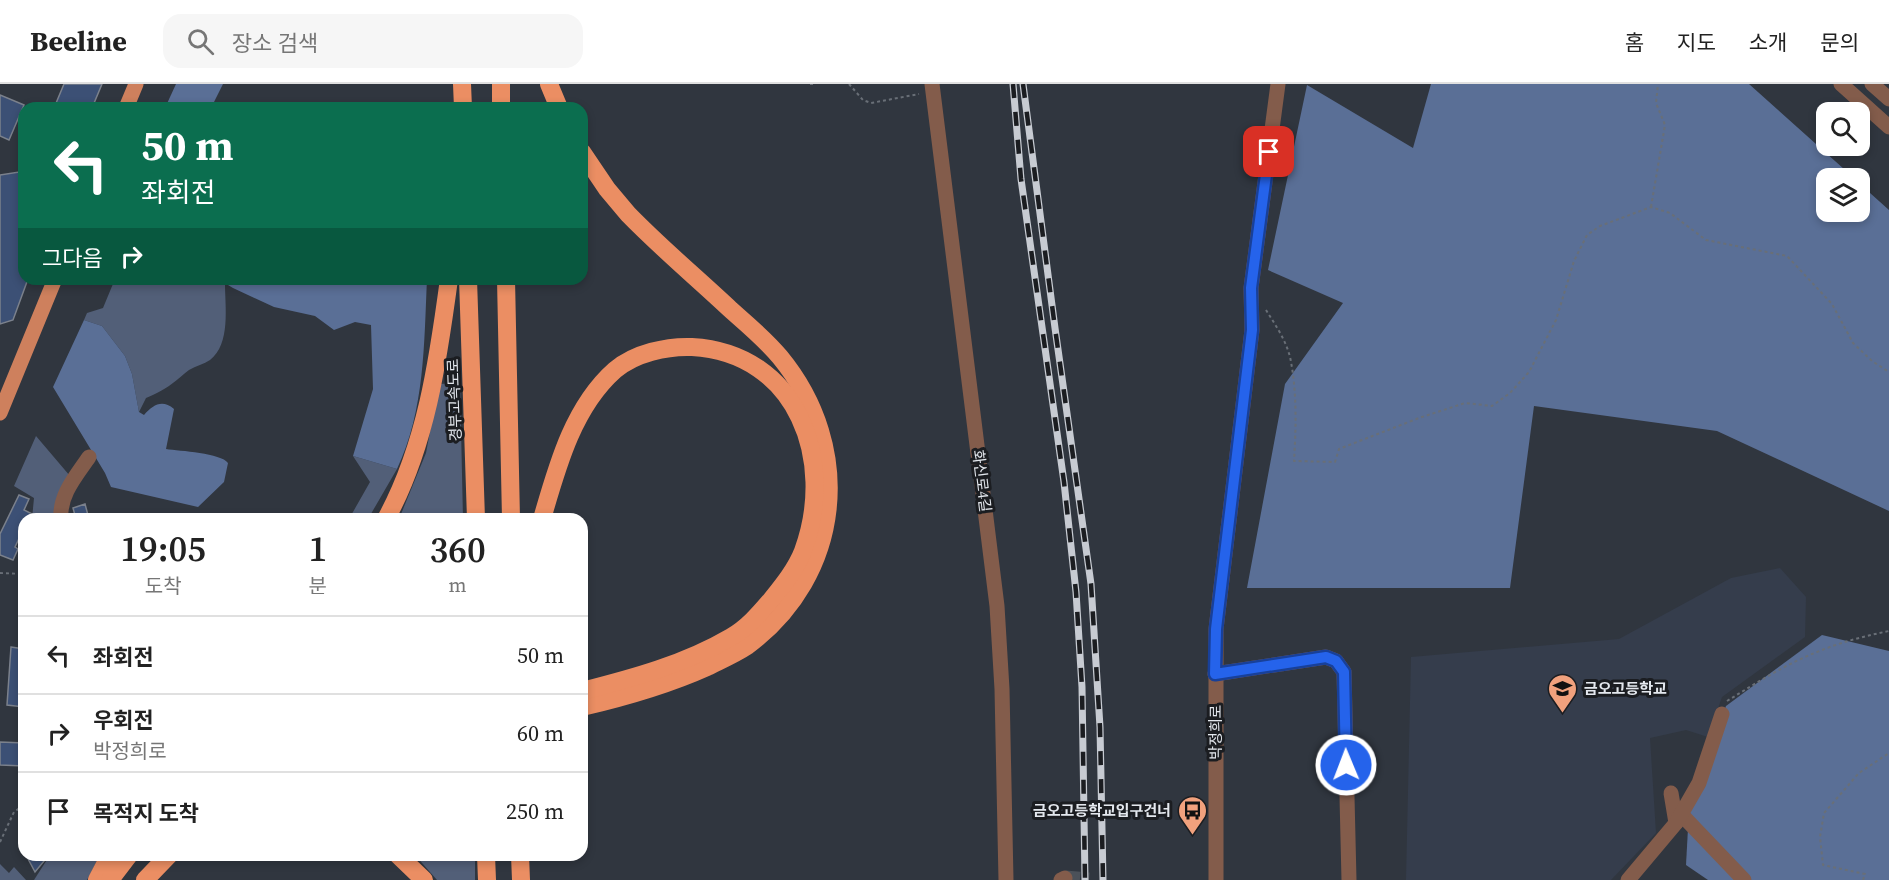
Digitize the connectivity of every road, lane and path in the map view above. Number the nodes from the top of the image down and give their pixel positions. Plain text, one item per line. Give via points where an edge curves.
1 (136, 84) edge
2 (462, 84) edge
3 (501, 84) edge
4 (549, 84) edge
5 (810, 84) edge
6 (815, 84) edge
7 (849, 84) edge
8 (1278, 84) edge
9 (1658, 84) edge
10 (1841, 84) edge
11 (1872, 84) edge
12 (933, 88) edge
13 (1889, 99) edge
14 (128, 102) edge
15 (463, 102) edge
16 (501, 102) edge
17 (556, 102) edge
18 (1889, 127) edge
19 (588, 161) edge
20 (1651, 207) junction
21 (52, 285) edge
22 (448, 285) edge
23 (468, 285) edge
24 (506, 285) edge
25 (1251, 288) junction
26 (1889, 372) edge
27 (6, 383) edge
28 (0, 413) edge
29 (89, 457) dead end
30 (60, 513) edge
31 (389, 513) edge
32 (476, 513) edge
33 (512, 513) edge
34 (544, 513) edge
35 (0, 573) edge
36 (18, 574) edge
37 (1889, 631) edge
38 (1215, 674) junction
39 (588, 690) edge
40 (588, 706) edge
41 (1722, 714) joint
42 (1889, 753) edge
43 (1671, 793) dead end
44 (18, 809) edge
45 (1678, 818) junction
46 (0, 842) edge
47 (108, 861) edge
48 (124, 861) edge
49 (138, 861) edge
50 (164, 861) edge
51 (404, 861) edge
52 (486, 861) edge
53 (520, 861) edge
54 (1632, 879) edge
55 (97, 880) edge
56 (110, 880) edge
57 (125, 880) edge
58 (145, 880) edge
59 (424, 880) edge
60 (487, 880) edge
61 (521, 880) edge
62 (1006, 880) edge
63 (1216, 880) edge
64 (1349, 880) edge
65 (1744, 880) edge
66 (1863, 880) edge

1 - 14 main road
2 - 15 highway
3 - 16 highway
4 - 17 highway
5 - 6 path
7 - 12 path via 871,103
8 - 25 street, 박정희로
9 - 20 path via 1656,103 1665,125
10 - 18 street
11 - 13 street
12 - 62 street, 화신로4길 via 997,606
19 - 40 highway via 628,214 781,357 820,428 829,478 824,531 808,576 763,633 746,647 685,676 641,693
20 - 25 path via 1600,226 1587,235 1574,261 1556,320 1529,372 1510,393 1492,406 1465,403 1339,449 1335,462 1294,461 1296,421 1291,361 1284,340
20 - 26 path via 1670,213 1706,240 1787,256 1832,304 1853,343
21 - 27 main road
22 - 31 highway via 421,429 407,476
23 - 32 highway, 경부고속도로
24 - 33 highway
25 - 38 street, 박정희로 via 1252,330 1216,629
27 - 28 main road
29 - 30 street via 70,483
34 - 39 highway via 579,417 617,368 647,354 682,347 705,348 743,359 789,397 809,443 814,474 811,522 802,552 782,587 760,613 732,637 686,658 636,678
35 - 36 path
37 - 41 path via 1815,652 1719,705
38 - 63 street, 박정희로
38 - 64 street via 1326,657 1336,661 1344,672
41 - 45 street via 1699,783
42 - 66 path via 1859,773 1824,813 1820,837 1822,865 1865,874
43 - 45 street
44 - 46 path
45 - 54 street
45 - 65 street
47 - 55 highway
48 - 56 highway
49 - 57 highway
50 - 58 highway
51 - 59 highway
52 - 60 highway
53 - 61 highway

